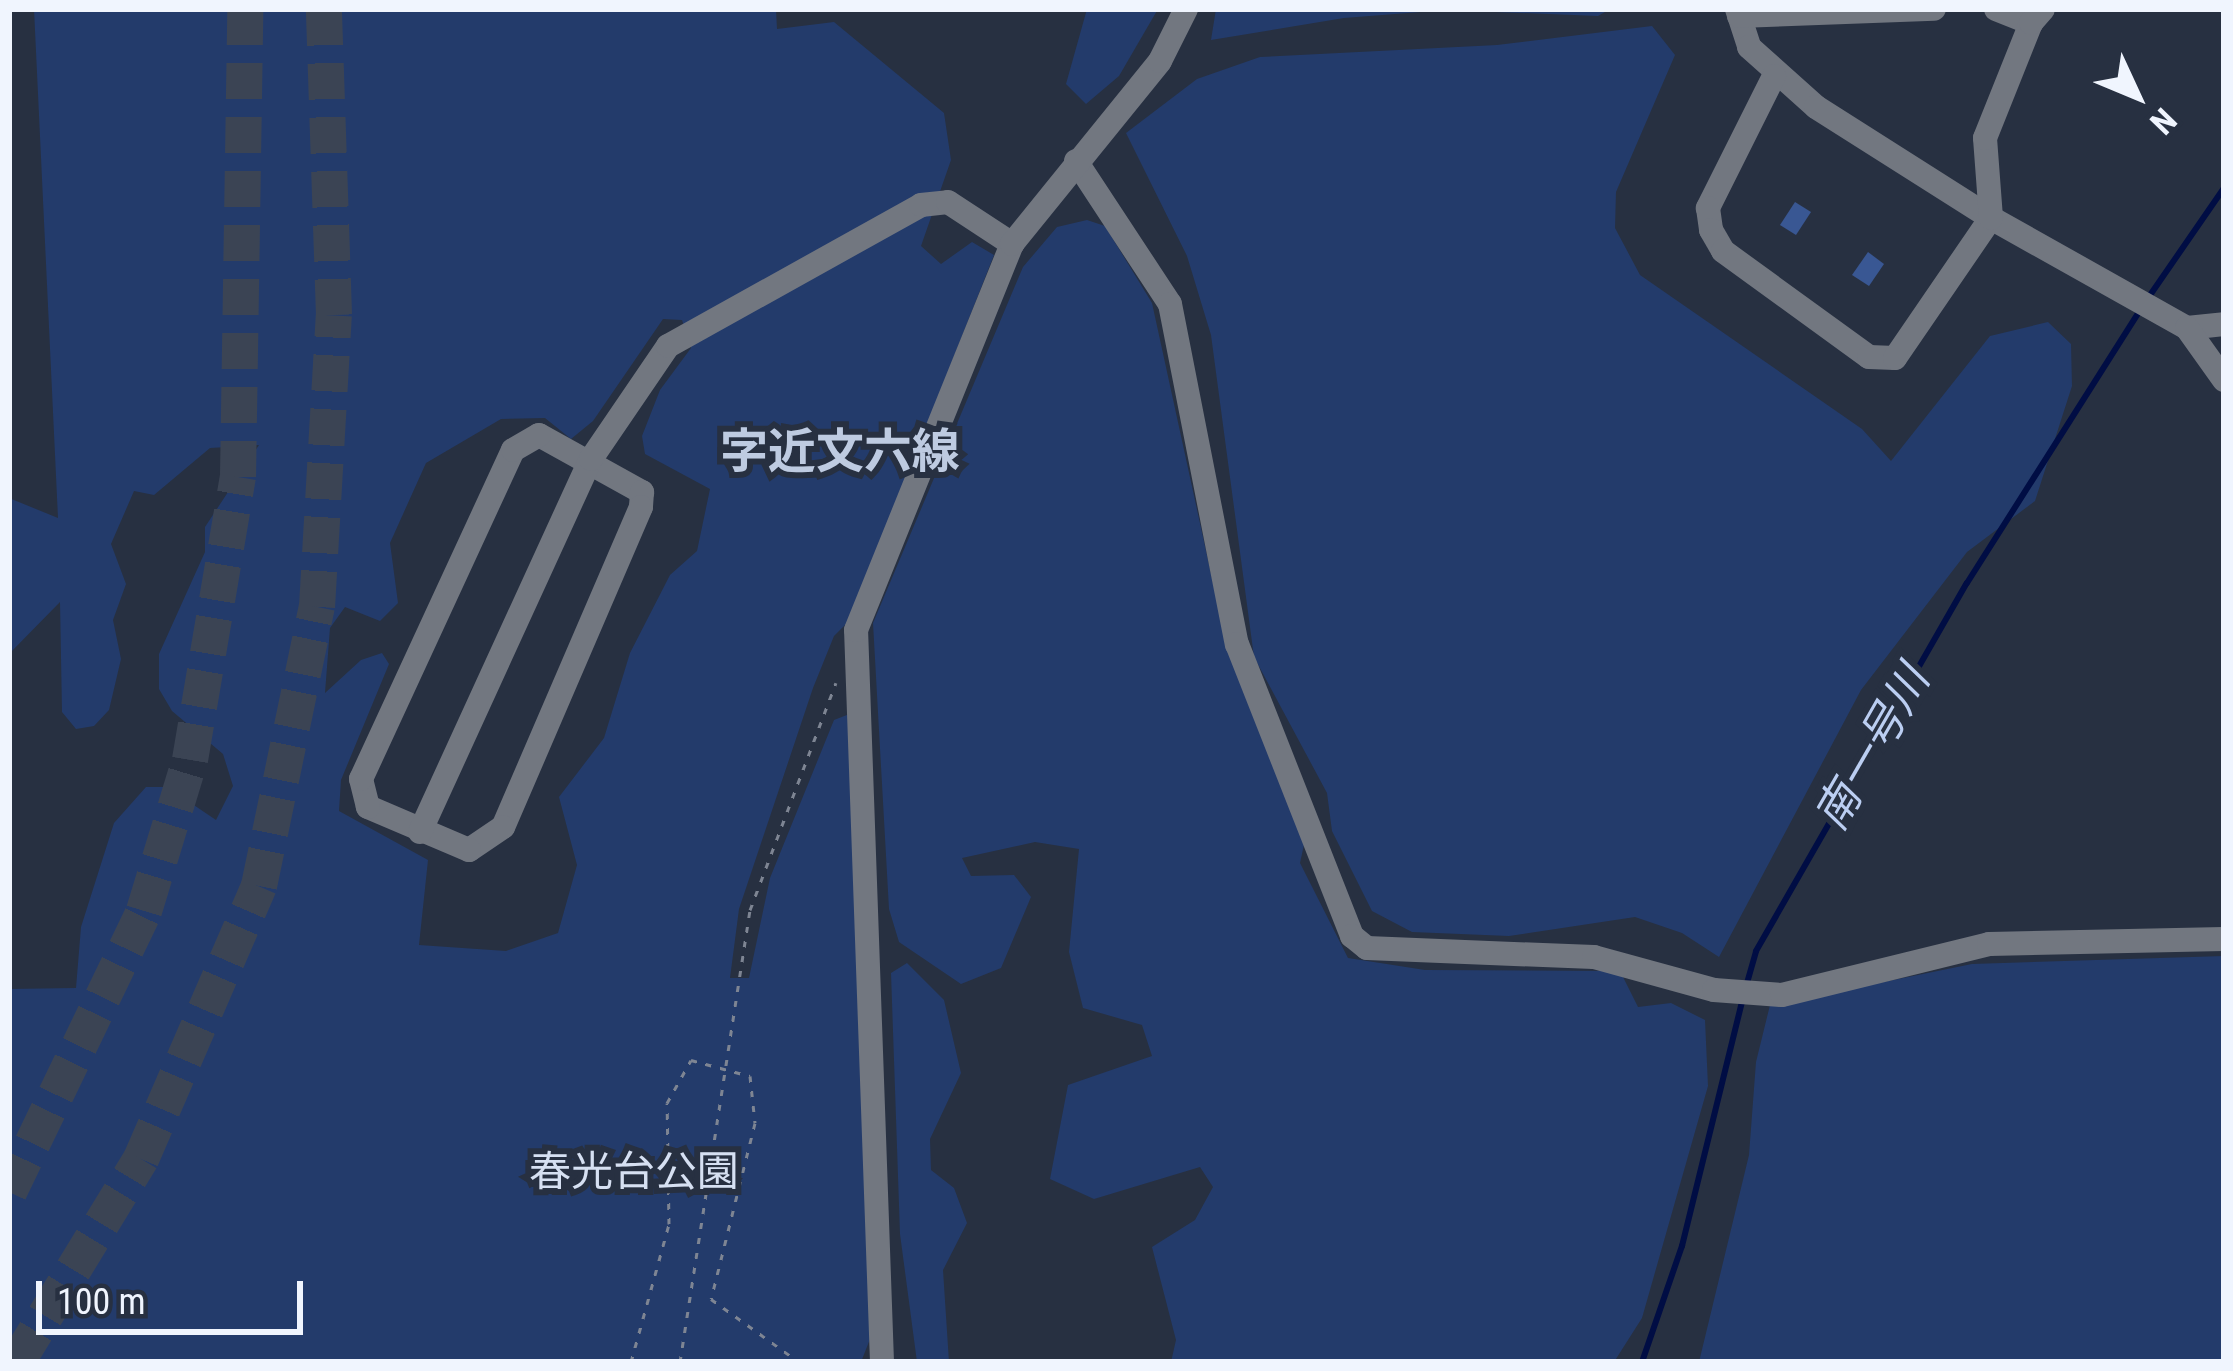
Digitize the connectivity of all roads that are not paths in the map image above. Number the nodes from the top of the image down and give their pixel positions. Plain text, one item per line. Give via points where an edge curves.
1 (1186, 9) edge
2 (1934, 9) edge
3 (1996, 9) edge
4 (1875, 10) edge
5 (1738, 12) edge
6 (2037, 16) edge
7 (1774, 76) junction
8 (1076, 161) junction
9 (1991, 218) junction
10 (1012, 244) junction
11 (2224, 325) edge
12 (2187, 328) junction
13 (2224, 380) edge
14 (591, 459) junction
15 (420, 832) junction
16 (2224, 939) edge
17 (882, 1362) edge

1 - 8 lane via 1160,61
2 - 4 lane
3 - 6 lane
4 - 5 lane
5 - 7 lane via 1749,47
6 - 9 lane via 1985,138
7 - 9 lane
7 - 9 lane via 1708,208 1711,230 1724,251 1869,357 1894,358 1917,336
8 - 10 lane
8 - 16 lane via 1170,304 1237,644 1352,936 1367,948 1594,957 1714,990 1782,995 1990,944
9 - 12 lane
10 - 14 lane via 948,202 920,205 668,346
10 - 17 lane via 856,630
11 - 12 lane
12 - 13 lane
14 - 15 lane
14 - 15 lane via 642,492 641,507 503,827 469,850
14 - 15 lane via 538,435 513,450 370,758 361,779 368,808

